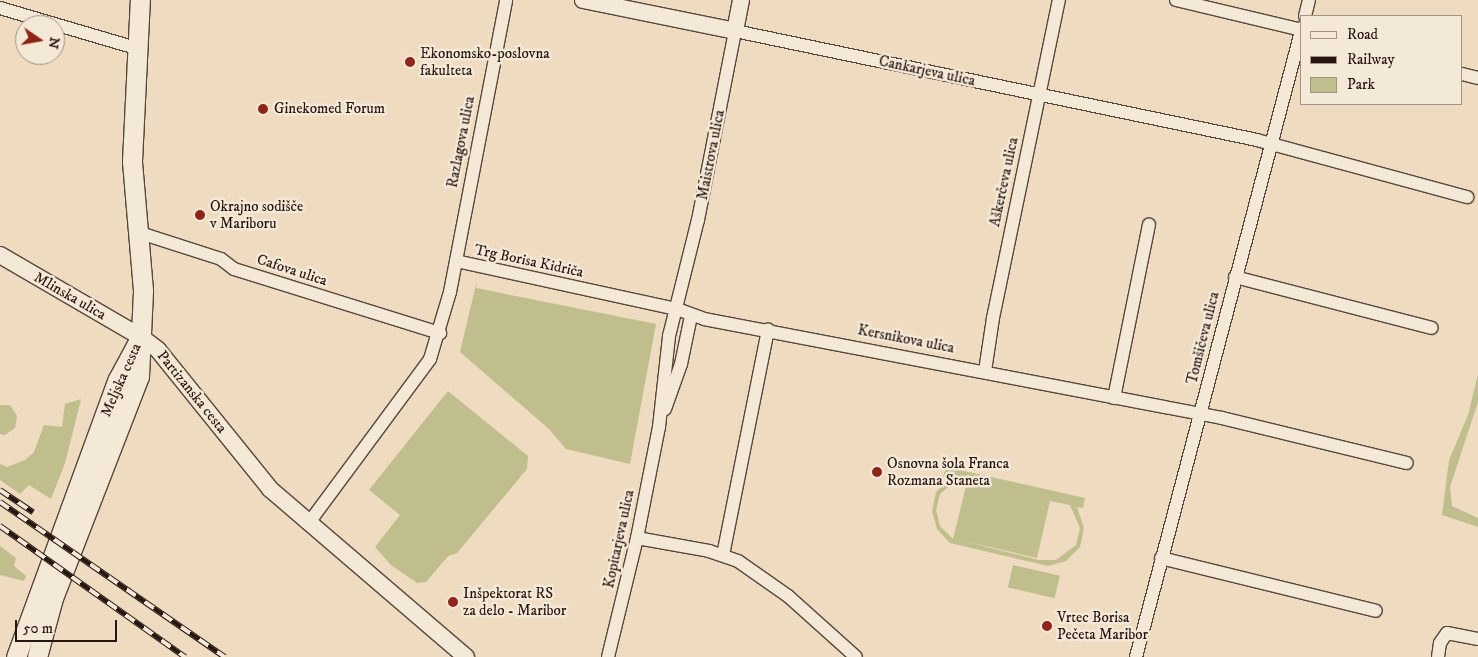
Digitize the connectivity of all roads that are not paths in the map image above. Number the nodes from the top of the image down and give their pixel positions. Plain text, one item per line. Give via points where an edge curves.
1 (140, 0) edge
2 (506, 0) edge
3 (583, 0) edge
4 (741, 0) edge
5 (1059, 0) edge
6 (1176, 0) edge
7 (1309, 0) edge
8 (0, 8) edge
9 (1305, 15) edge
10 (1300, 29) edge
11 (735, 30) junction
12 (1300, 36) edge
13 (136, 48) junction
14 (1463, 74) edge
15 (1478, 78) edge
16 (1039, 96) junction
17 (1270, 144) junction
18 (1467, 198) dead end
19 (1149, 225) dead end
20 (137, 232) junction
21 (0, 255) edge
22 (456, 261) junction
23 (1235, 277) junction
24 (677, 309) junction
25 (691, 316) junction
26 (1432, 328) dead end
27 (768, 329) junction
28 (440, 333) junction
29 (141, 337) junction
30 (985, 371) junction
31 (1114, 398) junction
32 (1200, 413) junction
33 (659, 427) junction
34 (1407, 463) dead end
35 (308, 524) junction
36 (637, 538) junction
37 (723, 554) junction
38 (1161, 558) junction
39 (1376, 611) dead end
40 (1478, 639) edge
41 (16, 657) edge
42 (37, 657) edge
43 (466, 657) edge
44 (608, 657) edge
45 (856, 657) edge
46 (1136, 657) edge
47 (1438, 657) edge

1 - 13 main road
2 - 22 street, Razlagova ulica
3 - 11 street, Cankarjeva ulica
4 - 11 street, Maistrova ulica
5 - 16 street, Aškerčeva ulica
6 - 10 street
7 - 9 street
8 - 13 street
11 - 16 street, Cankarjeva ulica
11 - 24 street, Maistrova ulica
12 - 17 street, Tomšičeva ulica
13 - 20 main road via 132,161
14 - 15 street
16 - 17 street, Cankarjeva ulica
16 - 30 street, Aškerčeva ulica
17 - 18 street, Cankarjeva ulica
17 - 23 street, Tomšičeva ulica
19 - 31 street
20 - 28 street, Cafova ulica
20 - 29 main road via 142,290
21 - 29 street, Mlinska ulica
22 - 24 street, Trg Borisa Kidriča
22 - 28 street, Trg Borisa Kidriča
23 - 26 street
23 - 32 street, Tomšičeva ulica
24 - 25 street, Trg Borisa Kidriča
24 - 33 street, Kopitarjeva ulica via 669,336
25 - 27 street, Kersnikova ulica
25 - 33 street, Kopitarjeva ulica via 681,364
27 - 30 street, Kersnikova ulica
27 - 37 street
28 - 35 street, Trg Borisa Kidriča via 425,369
29 - 35 street, Partizanska cesta via 158,350 270,489
29 - 41 main road, Meljska cesta via 118,379
29 - 42 main road, Meljska cesta via 135,392 57,589
30 - 31 street, Kersnikova ulica
31 - 32 street, Kersnikova ulica
32 - 34 street, Kersnikova ulica
32 - 38 street, Tomšičeva ulica
33 - 36 street, Kopitarjeva ulica
35 - 43 street, Partizanska cesta
36 - 37 street
36 - 44 street, Kopitarjeva ulica
37 - 45 street via 757,572
38 - 39 street
38 - 46 street, Tomšičeva ulica
40 - 47 street via 1447,633 1440,643

